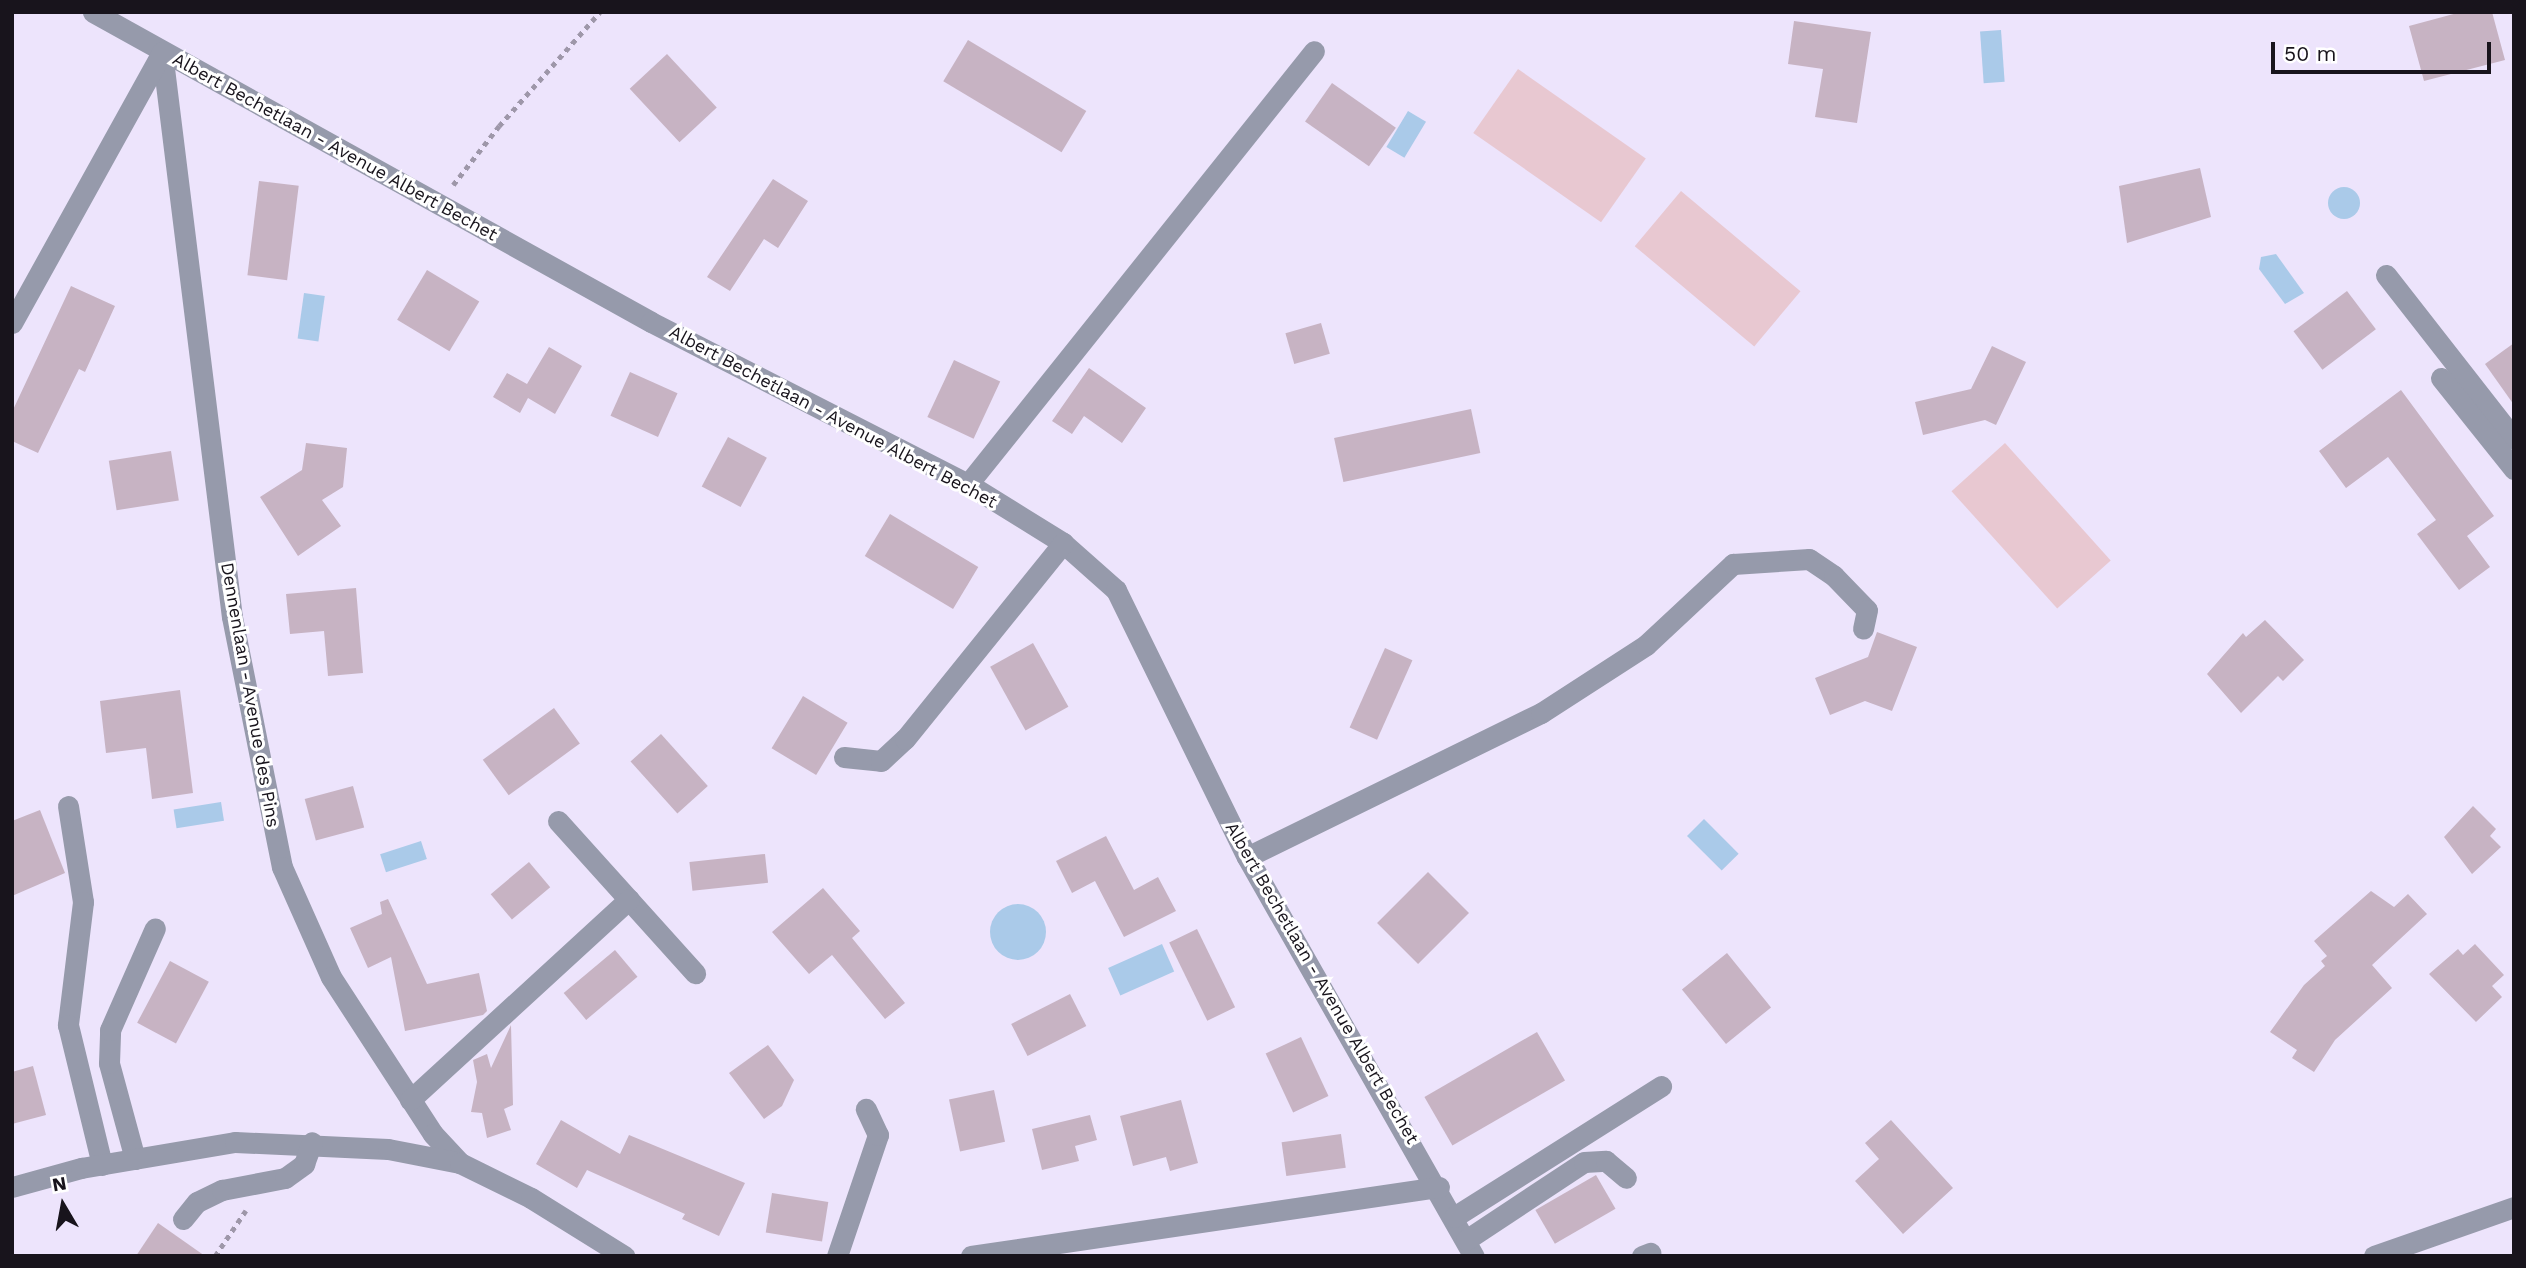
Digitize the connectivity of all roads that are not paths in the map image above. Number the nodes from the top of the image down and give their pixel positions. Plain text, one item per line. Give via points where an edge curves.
1 (93, 12) edge
2 (1314, 51) dead end
3 (162, 52) junction
4 (2386, 275) dead end
5 (12, 323) edge
6 (2441, 378) dead end
7 (2514, 439) edge
8 (2514, 468) edge
9 (968, 484) junction
10 (1063, 543) junction
11 (1863, 629) dead end
12 (844, 757) dead end
13 (68, 806) dead end
14 (558, 821) dead end
15 (1247, 857) junction
16 (629, 899) junction
17 (155, 928) dead end
18 (695, 973) dead end
19 (1661, 1086) dead end
20 (410, 1100) junction
21 (866, 1110) dead end
22 (312, 1142) junction
23 (135, 1159) junction
24 (460, 1163) junction
25 (102, 1165) junction
26 (1626, 1178) dead end
27 (12, 1187) edge
28 (1438, 1187) junction
29 (2514, 1207) edge
30 (1454, 1217) junction
31 (183, 1219) dead end
32 (1470, 1248) edge
33 (624, 1256) edge
34 (837, 1256) edge
35 (971, 1256) edge
36 (2374, 1256) edge

1 - 3 street, Albert Bechetlaan - Avenue Albert Bechet
2 - 9 street
3 - 5 street
3 - 9 street, Albert Bechetlaan - Avenue Albert Bechet via 651,322
3 - 20 street, Dennenlaan - Avenue des Pins via 232,617 282,867 331,977
4 - 7 street
6 - 8 street
9 - 10 street, Albert Bechetlaan - Avenue Albert Bechet
10 - 12 street via 905,740 881,761
10 - 15 street, Albert Bechetlaan - Avenue Albert Bechet via 1116,590
11 - 15 street via 1867,610 1834,576 1809,559 1733,564 1646,645 1541,713
13 - 25 street via 83,902 68,1025
14 - 16 street
15 - 28 street, Albert Bechetlaan - Avenue Albert Bechet
16 - 18 street
16 - 20 street
17 - 23 street via 110,1030 109,1063
19 - 30 street
20 - 24 street, Dennenlaan - Avenue des Pins
21 - 34 street via 878,1135
22 - 23 street via 235,1142
22 - 24 street via 388,1149
22 - 31 street via 304,1164 285,1178 209,1196
23 - 25 street
24 - 33 street via 531,1198
25 - 27 street
26 - 32 street via 1606,1161 1584,1163
28 - 30 street, Albert Bechetlaan - Avenue Albert Bechet
28 - 35 street
29 - 36 street
30 - 32 street, Albert Bechetlaan - Avenue Albert Bechet

